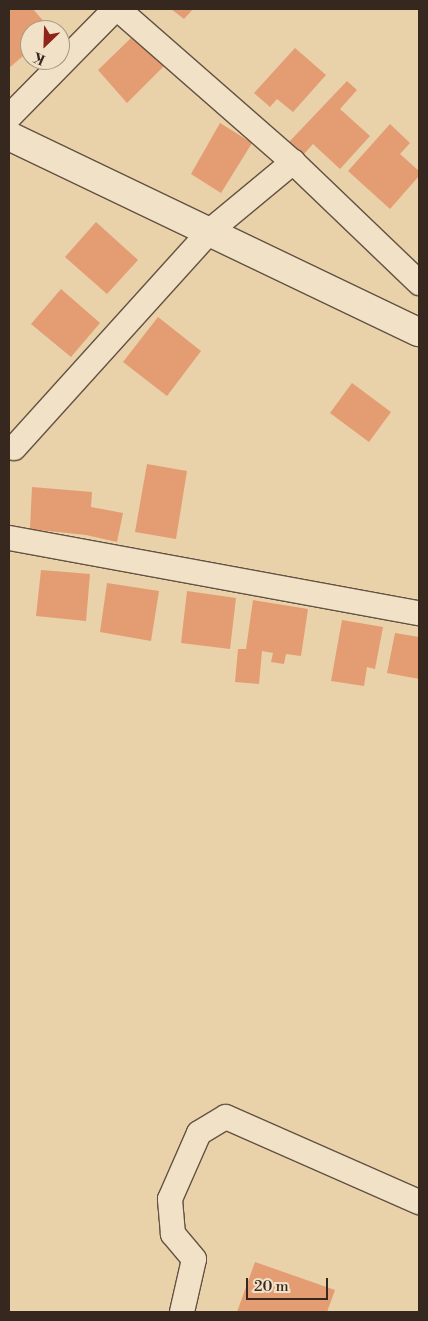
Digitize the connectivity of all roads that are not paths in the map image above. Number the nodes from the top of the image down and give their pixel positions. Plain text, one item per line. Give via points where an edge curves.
1 (116, 9) edge
2 (9, 117) edge
3 (9, 136) edge
4 (293, 162) junction
5 (210, 230) junction
6 (419, 283) edge
7 (419, 332) edge
8 (14, 448) dead end
9 (9, 538) edge
10 (419, 613) edge
11 (419, 1202) edge
12 (182, 1312) edge

1 - 2 street
1 - 4 street
3 - 5 street
4 - 5 street
4 - 6 street
5 - 7 street
5 - 8 street
9 - 10 street
11 - 12 street via 226,1118 199,1133 170,1199 173,1234 194,1259

